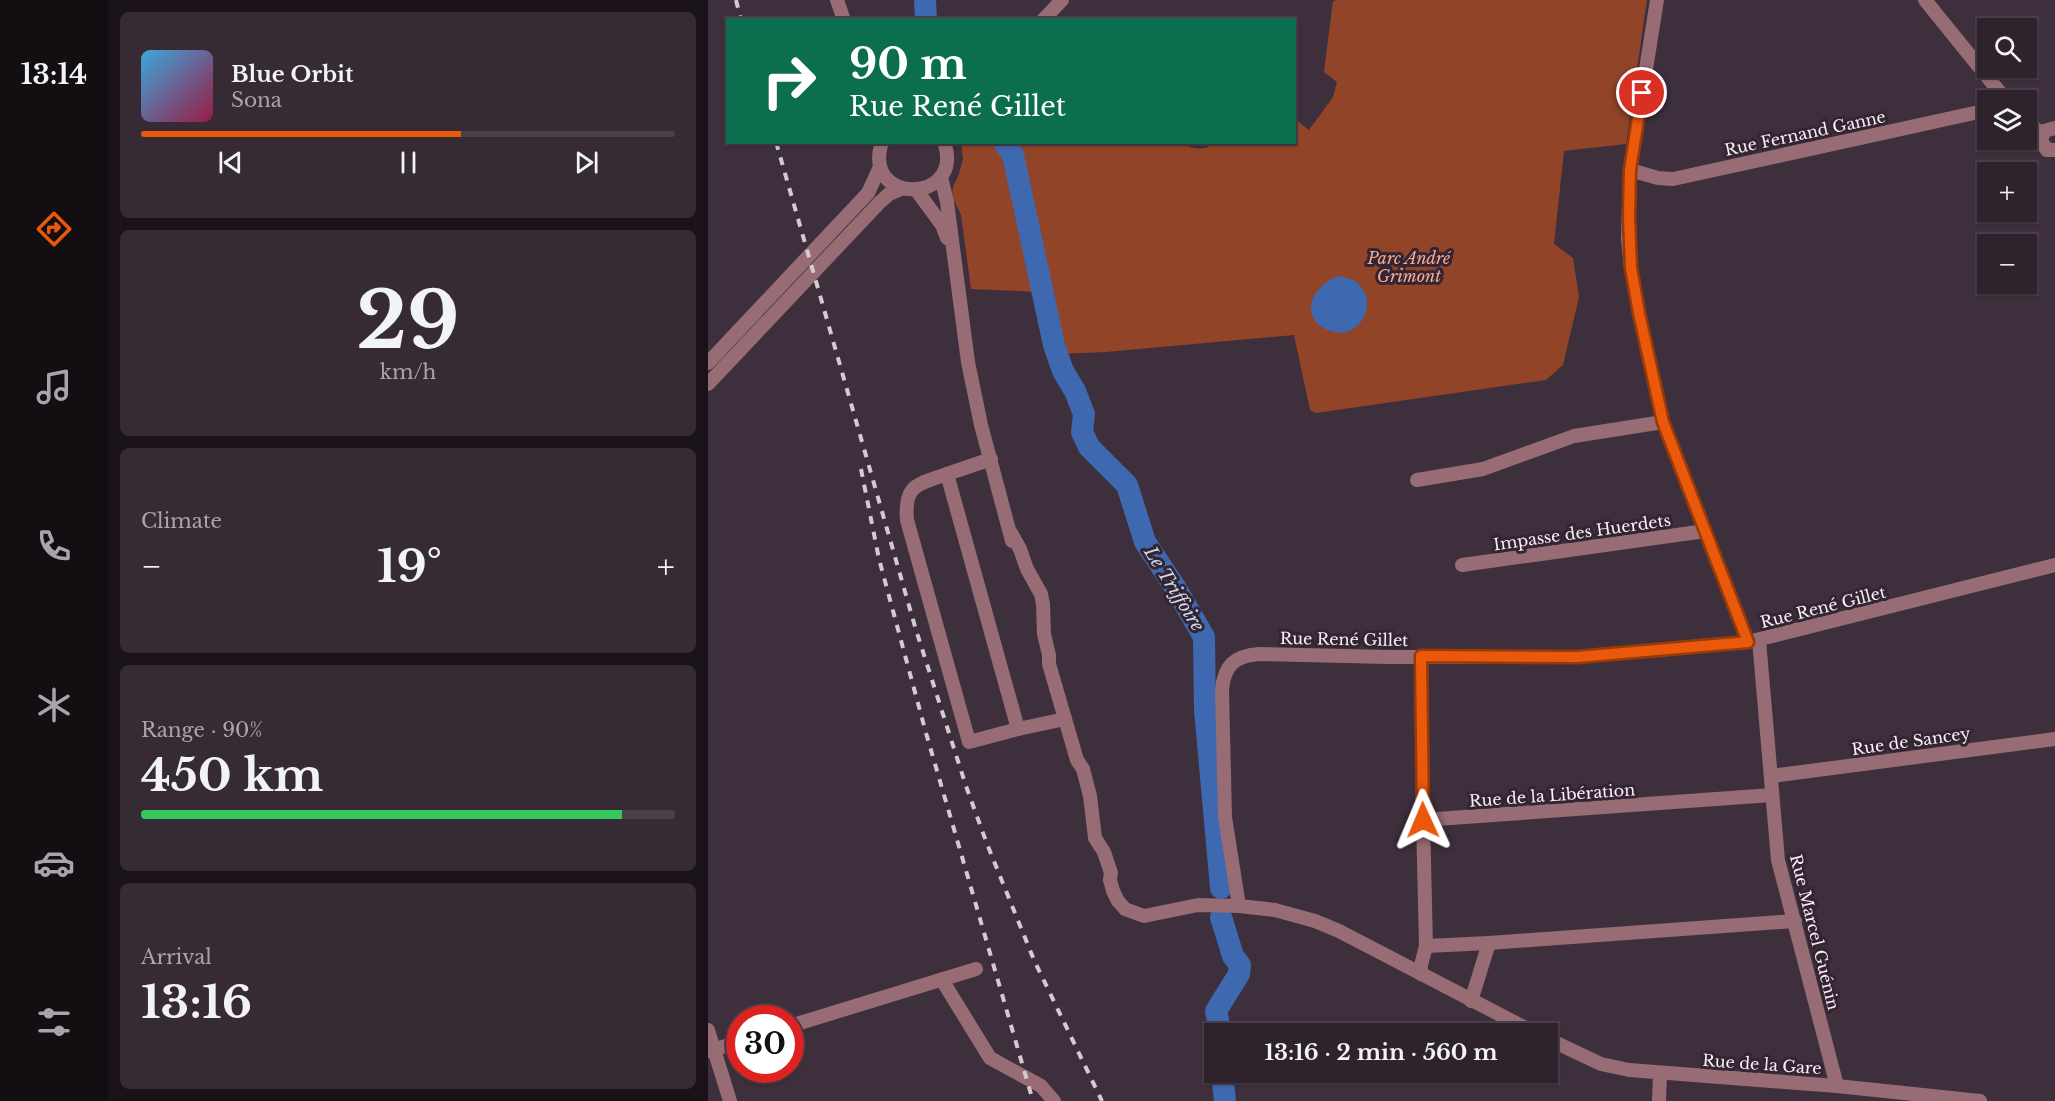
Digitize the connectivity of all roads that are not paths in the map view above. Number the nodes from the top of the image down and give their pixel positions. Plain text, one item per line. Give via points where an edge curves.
1 (1062, 0) edge
2 (1657, 0) edge
3 (1925, 0) edge
4 (838, 1) edge
5 (843, 18) edge
6 (1045, 18) edge
7 (1998, 90) edge
8 (1977, 112) edge
9 (2048, 131) edge
10 (882, 144) edge
11 (945, 144) edge
12 (2055, 151) edge
13 (880, 166) junction
14 (1630, 170) junction
15 (941, 177) junction
16 (901, 189) junction
17 (917, 190) junction
18 (953, 254) junction
19 (708, 363) edge
20 (708, 384) edge
21 (1663, 422) junction
22 (991, 459) junction
23 (947, 474) junction
24 (1417, 480) dead end
25 (1705, 531) junction
26 (1462, 565) dead end
27 (2055, 565) edge
28 (1753, 641) junction
29 (1421, 656) junction
30 (1065, 719) junction
31 (1018, 729) junction
32 (2055, 739) edge
33 (1771, 776) junction
34 (1772, 795) junction
35 (1423, 820) junction
36 (1239, 906) junction
37 (1795, 921) junction
38 (1489, 943) junction
39 (1426, 946) junction
40 (976, 969) dead end
41 (1421, 974) junction
42 (942, 980) junction
43 (1471, 1001) junction
44 (804, 1022) edge
45 (1515, 1023) edge
46 (708, 1030) edge
47 (1558, 1044) edge
48 (726, 1046) edge
49 (711, 1050) edge
50 (1660, 1073) junction
51 (1837, 1086) junction
52 (1855, 1095) edge
53 (1914, 1098) edge
54 (730, 1101) edge
55 (1054, 1101) edge
56 (1659, 1101) edge
57 (1980, 1101) edge

1 - 6 street
2 - 14 street, Rue Marcel Guénin
3 - 7 street
4 - 5 street
8 - 14 street, Rue Fernand Ganne via 1673,179
9 - 12 street via 2042,145
10 - 13 street
11 - 15 street via 946,166
13 - 16 street via 885,176
13 - 19 street via 868,193
14 - 21 street, Rue Marcel Guénin via 1631,268
15 - 17 street
15 - 18 street
16 - 17 street
16 - 20 street via 879,203
17 - 18 street via 942,225
18 - 22 street via 968,362
21 - 24 street via 1574,436 1483,469
21 - 25 street, Rue Marcel Guénin
22 - 23 street
22 - 30 street via 1013,552 1033,597 1042,656 1049,664
23 - 31 street
23 - 31 street via 914,488 906,504 907,520 969,742
25 - 26 street, Impasse des Huerdets
25 - 28 street, Rue Marcel Guénin
27 - 28 street, Rue René Gillet
28 - 29 street, Rue René Gillet via 1577,657
28 - 33 street, Rue Marcel Guénin
29 - 35 street
29 - 36 street, Rue René Gillet via 1259,654 1242,656 1226,671 1222,690 1225,817
30 - 31 street
30 - 36 street via 1083,769 1095,838 1104,852 1118,901 1125,909 1144,915 1198,905
32 - 33 street, Rue de Sancey
33 - 34 street, Rue Marcel Guénin
34 - 35 street, Rue de la Libération
34 - 37 street, Rue Marcel Guénin via 1778,860
35 - 39 street
36 - 41 street via 1275,910 1315,921
37 - 38 street
37 - 51 street, Rue Marcel Guénin
38 - 39 street
38 - 43 street
39 - 41 street
40 - 42 street
41 - 43 street
42 - 44 street
42 - 55 street via 990,1058 1041,1086
43 - 45 street
46 - 49 street
47 - 50 street, Rue de la Gare via 1601,1064
48 - 49 street
49 - 54 street
50 - 51 street, Rue de la Gare
50 - 56 street
51 - 52 street, Rue de la Gare
52 - 53 street, Rue de la Gare
53 - 57 street, Rue de la Gare

